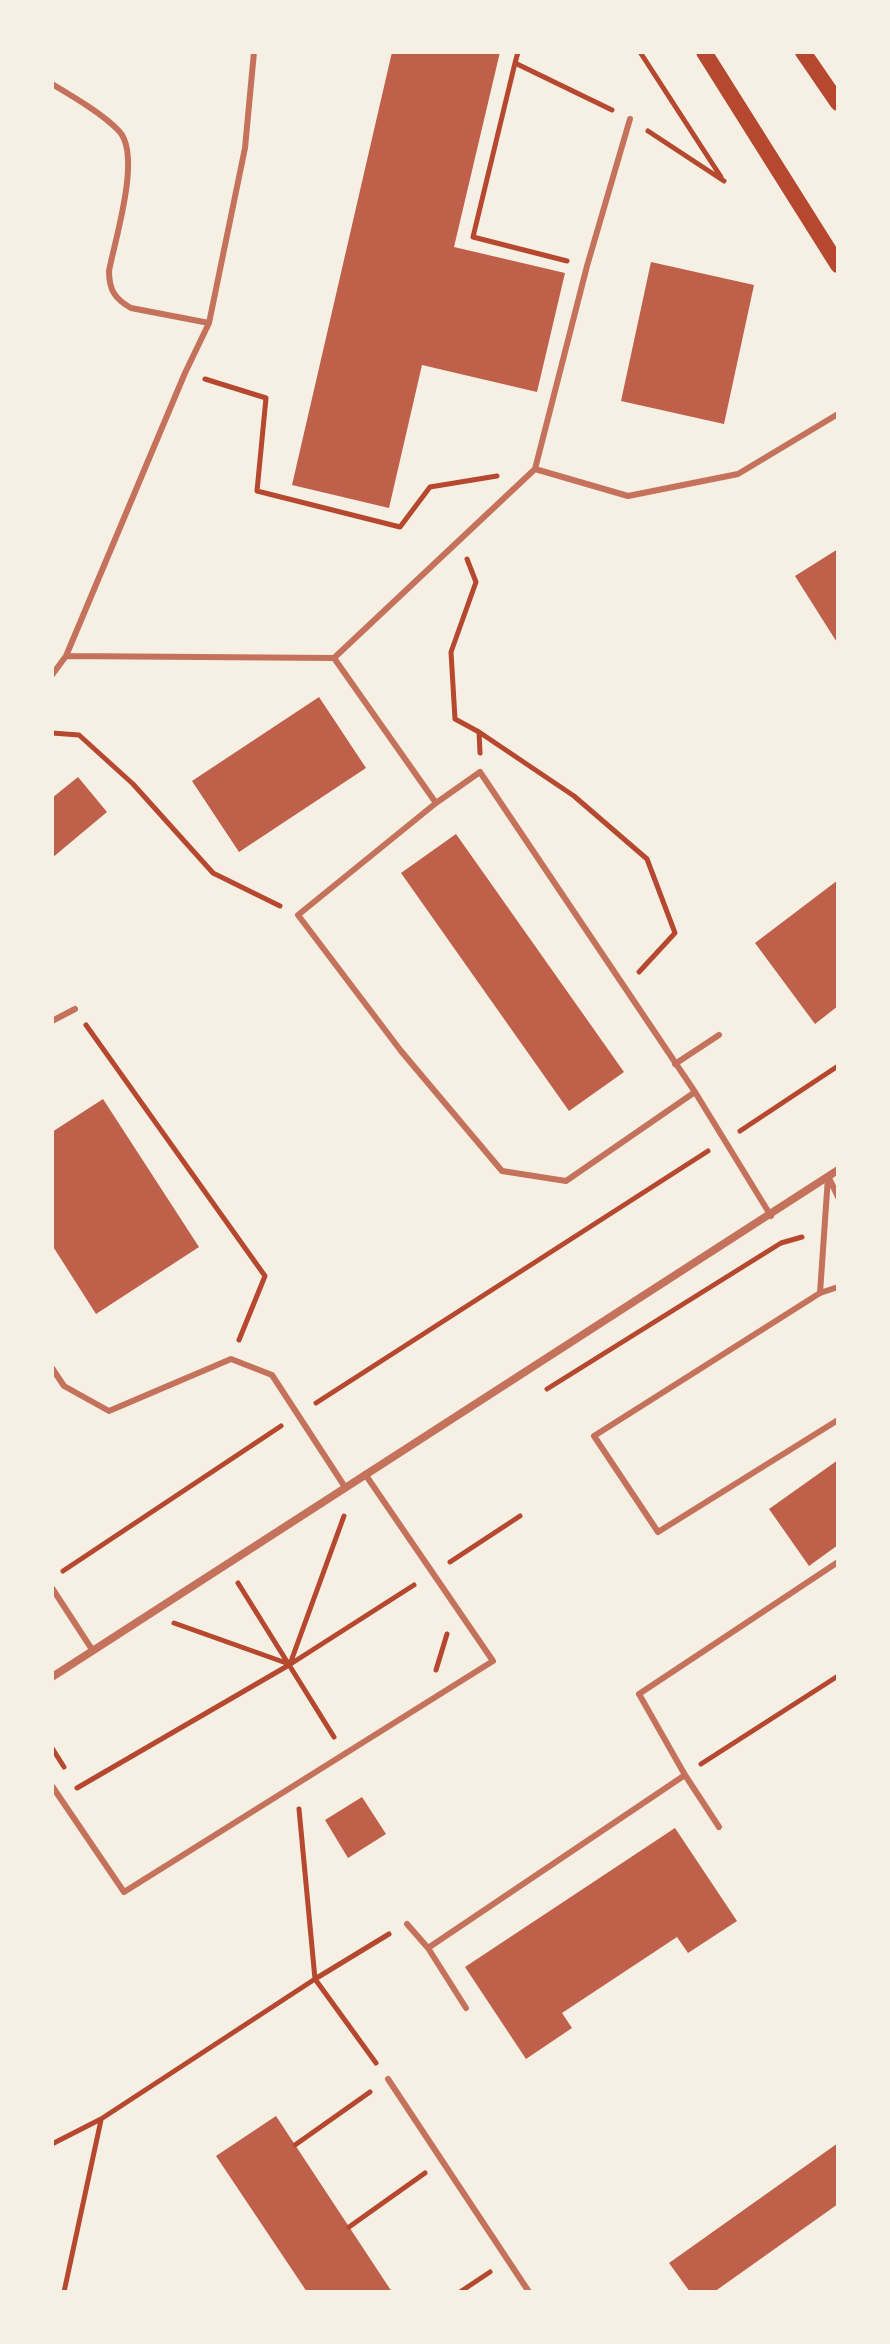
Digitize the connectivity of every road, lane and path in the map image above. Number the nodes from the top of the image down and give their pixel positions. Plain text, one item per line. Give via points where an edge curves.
1 (254, 52) edge
2 (640, 52) edge
3 (704, 52) edge
4 (803, 52) edge
5 (515, 63) dead end
6 (52, 84) edge
7 (838, 103) edge
8 (630, 119) dead end
9 (724, 181) dead end
10 (553, 257) dead end
11 (838, 265) edge
12 (209, 323) junction
13 (185, 373) junction
14 (838, 414) edge
15 (535, 469) junction
16 (460, 540) junction
17 (66, 656) junction
18 (334, 658) junction
19 (52, 675) edge
20 (479, 732) junction
21 (52, 733) edge
22 (480, 772) junction
23 (436, 803) junction
24 (298, 915) junction
25 (625, 988) junction
26 (75, 1009) joint
27 (52, 1021) edge
28 (719, 1035) dead end
29 (675, 1064) junction
30 (838, 1066) edge
31 (695, 1092) junction
32 (725, 1141) junction
33 (838, 1170) edge
34 (828, 1177) junction
35 (838, 1197) edge
36 (771, 1216) junction
37 (781, 1243) dead end
38 (838, 1287) edge
39 (820, 1293) junction
40 (231, 1359) junction
41 (52, 1368) edge
42 (540, 1393) dead end
43 (297, 1415) junction
44 (838, 1420) edge
45 (365, 1474) junction
46 (345, 1487) junction
47 (379, 1494) junction
48 (344, 1516) junction
49 (520, 1516) dead end
50 (330, 1524) dead end
51 (838, 1562) edge
52 (433, 1573) junction
53 (251, 1574) dead end
54 (52, 1578) edge
55 (52, 1588) edge
56 (172, 1622) dead end
57 (440, 1623) dead end
58 (93, 1651) junction
59 (289, 1665) junction
60 (838, 1676) edge
61 (52, 1677) edge
62 (431, 1683) dead end
63 (337, 1743) dead end
64 (52, 1748) edge
65 (685, 1775) junction
66 (297, 1784) junction
67 (52, 1786) edge
68 (77, 1789) junction
69 (60, 1798) junction
70 (719, 1827) dead end
71 (407, 1924) joint
72 (428, 1948) junction
73 (315, 1979) junction
74 (466, 2008) dead end
75 (388, 2079) junction
76 (101, 2119) junction
77 (52, 2144) edge
78 (295, 2145) dead end
79 (442, 2161) junction
80 (349, 2227) dead end
81 (508, 2260) junction
82 (64, 2292) edge
83 (460, 2292) edge
84 (529, 2292) edge

1 - 12 lane via 245,148
2 - 9 path
3 - 11 main road
4 - 7 main road
5 - 10 path via 473,237
6 - 12 lane via 118,129 127,146 128,171 109,271 112,293 131,308
8 - 15 lane
12 - 13 lane
13 - 15 path via 266,398 257,491 400,527 430,487
13 - 17 lane
14 - 15 lane via 738,474 628,496
15 - 16 lane
16 - 18 lane
16 - 20 path via 476,582 451,652 455,719
17 - 18 lane
17 - 19 lane
18 - 23 lane
20 - 22 path
20 - 25 path via 574,796 647,859 675,933
21 - 24 path via 79,735 133,784 213,873
22 - 23 lane
22 - 25 lane
23 - 24 lane
24 - 31 lane via 401,1051 502,1171 566,1181
25 - 29 lane
26 - 27 lane
26 - 40 path via 265,1276
28 - 29 lane
29 - 31 lane
30 - 32 path
31 - 32 lane
32 - 36 lane
32 - 43 path
33 - 34 street
34 - 35 lane
34 - 36 street
34 - 39 lane
36 - 45 street
37 - 42 path
38 - 39 lane
39 - 44 lane via 594,1436 658,1532
40 - 41 lane via 109,1411 64,1386
40 - 43 lane via 272,1375
43 - 46 lane
43 - 54 path
45 - 46 street
45 - 47 lane
46 - 58 street
47 - 48 path
47 - 52 lane
48 - 50 path
48 - 59 path
49 - 52 path
51 - 65 lane via 639,1694
52 - 59 path
52 - 66 lane via 493,1661
53 - 59 path via 237,1582
55 - 58 lane
56 - 59 path
57 - 62 path via 448,1636
58 - 61 street
59 - 63 path
59 - 68 path
60 - 65 path
64 - 68 path
65 - 70 lane
65 - 72 lane
66 - 69 lane via 124,1892
66 - 73 path
67 - 69 lane
68 - 69 path
71 - 72 lane
71 - 73 path
72 - 74 lane
73 - 75 path
73 - 76 path
75 - 78 path
75 - 79 lane
76 - 77 path
76 - 82 path
79 - 80 path
79 - 81 lane
81 - 83 path
81 - 84 lane

